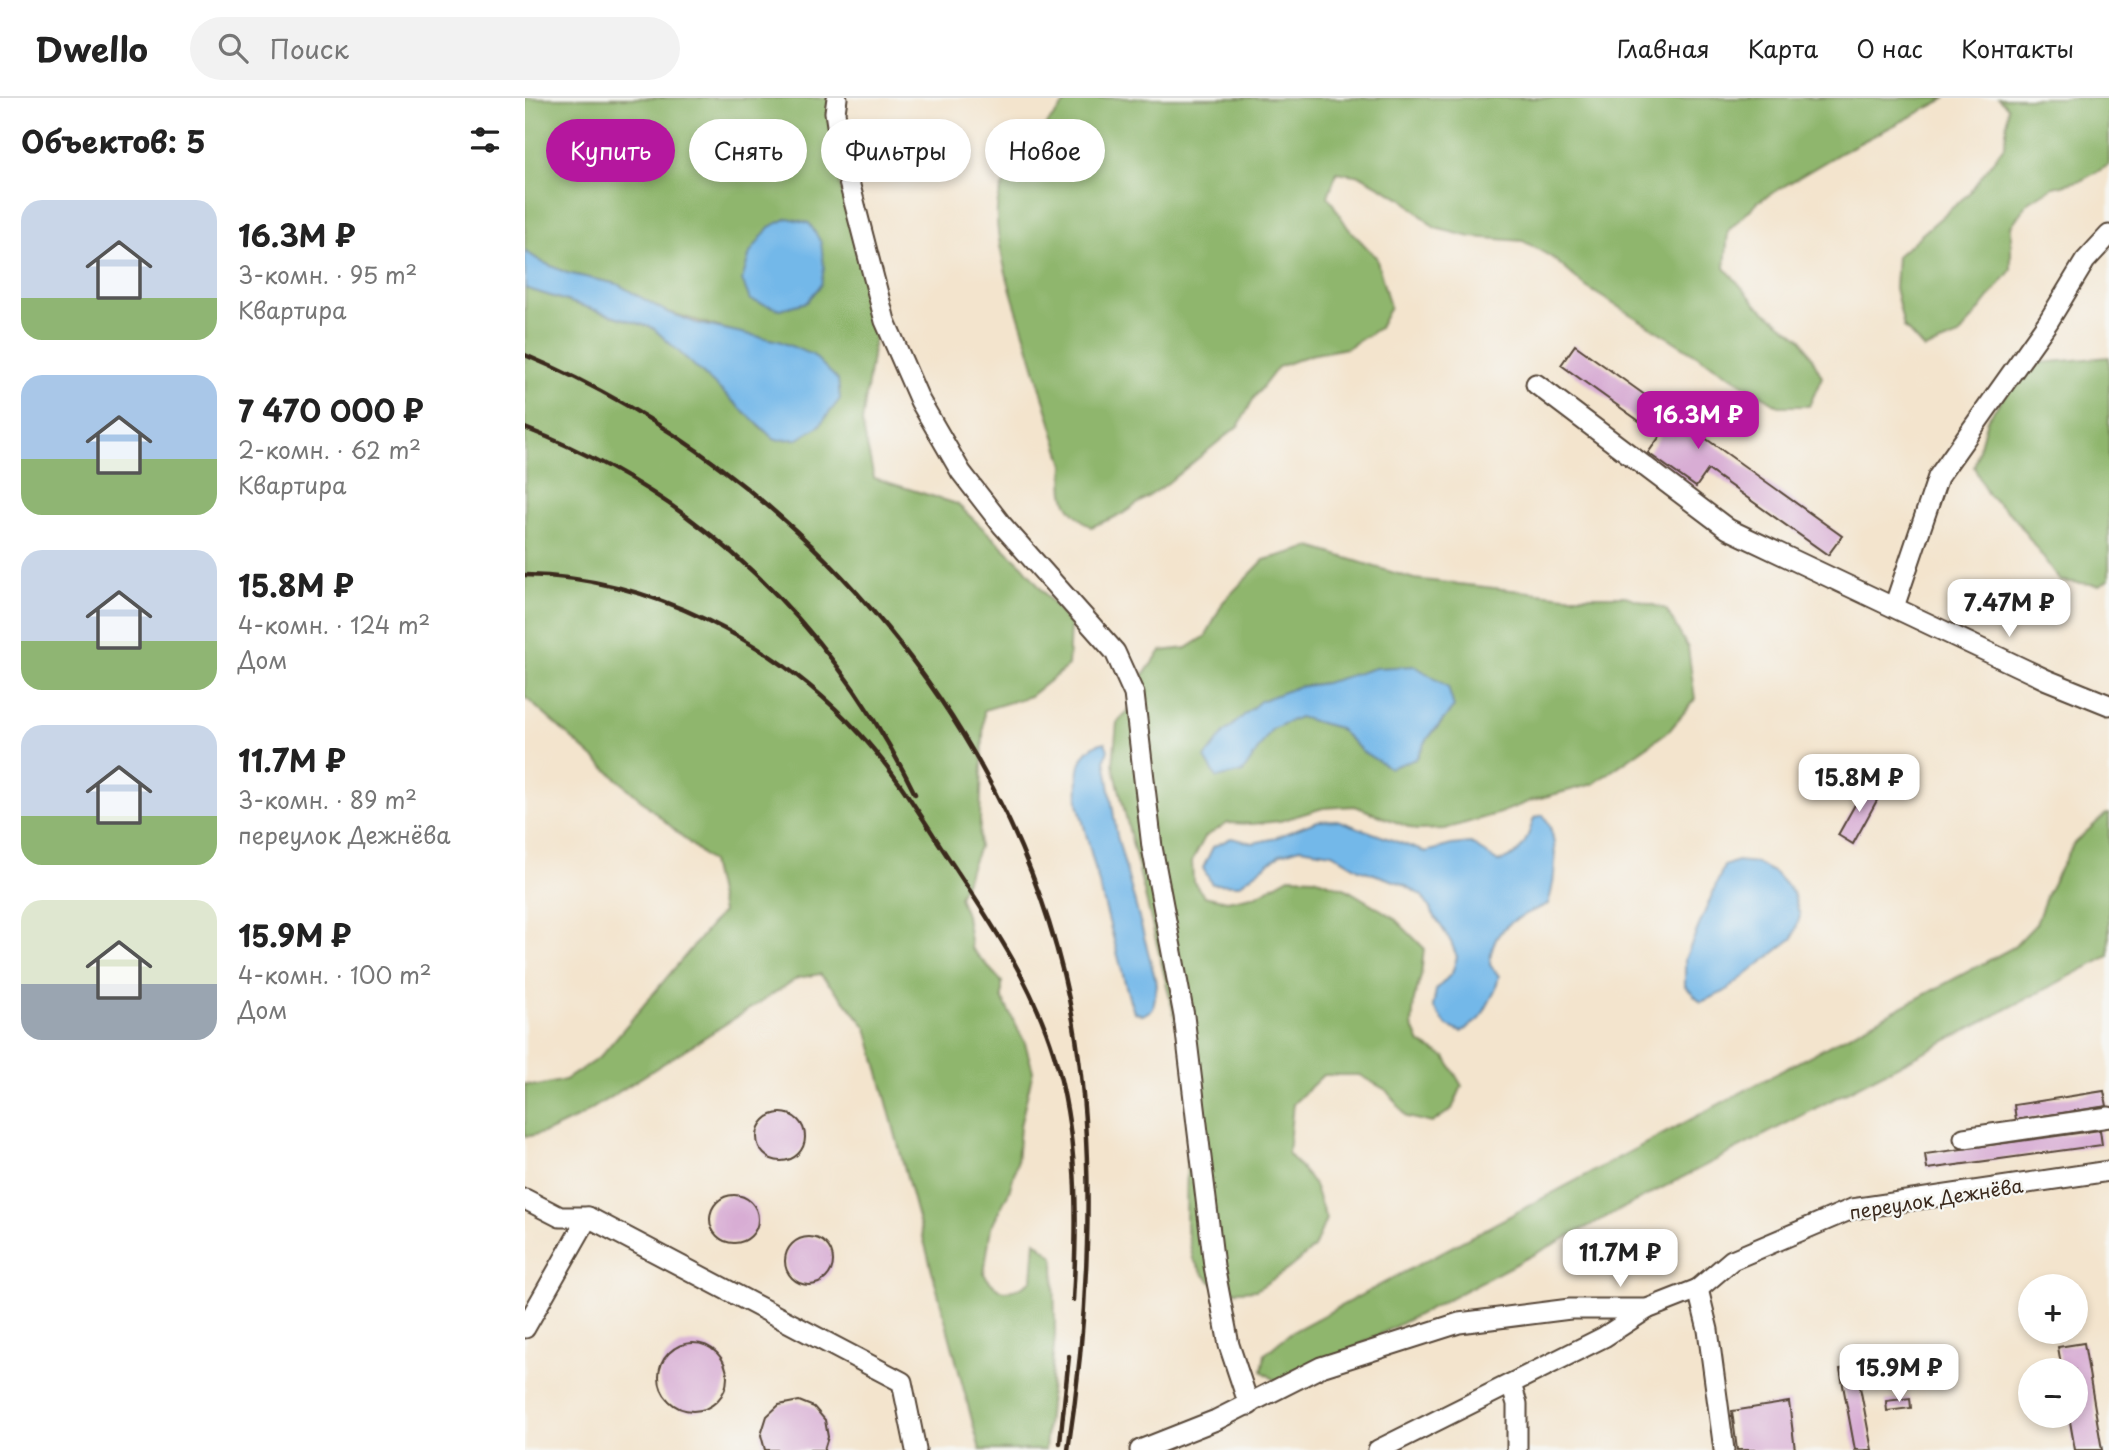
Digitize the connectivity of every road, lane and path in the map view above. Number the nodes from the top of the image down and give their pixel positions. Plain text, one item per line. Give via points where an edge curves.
1 (837, 98) edge
2 (2109, 235) edge
3 (1536, 384) dead end
4 (1894, 607) junction
5 (2109, 705) edge
6 (2109, 1117) edge
7 (1963, 1138) dead end
8 (2109, 1171) edge
9 (525, 1199) edge
10 (588, 1217) junction
11 (1698, 1289) junction
12 (1647, 1308) junction
13 (525, 1328) edge
14 (1511, 1384) junction
15 (1249, 1405) junction
16 (916, 1450) edge
17 (1140, 1450) edge
18 (1378, 1450) edge
19 (1517, 1450) edge
20 (1724, 1450) edge

1 - 15 street via 841,151 885,321 920,401 961,472 1002,525 1115,652 1134,694 1152,847 1184,1016 1214,1266 1229,1345
2 - 4 street via 2085,261 2048,322 1938,477
3 - 4 street via 1728,529
4 - 5 street
6 - 7 street
8 - 11 street, переулок Дежнёва via 1852,1209 1732,1260
9 - 10 street via 560,1217
10 - 13 street
10 - 16 street via 902,1382
11 - 12 street, переулок Дежнёва
11 - 20 street
12 - 14 street via 1604,1337
12 - 15 street, переулок Дежнёва via 1570,1309 1459,1323 1321,1367
14 - 18 street
14 - 19 street via 1517,1404
15 - 17 street, переулок Дежнёва

